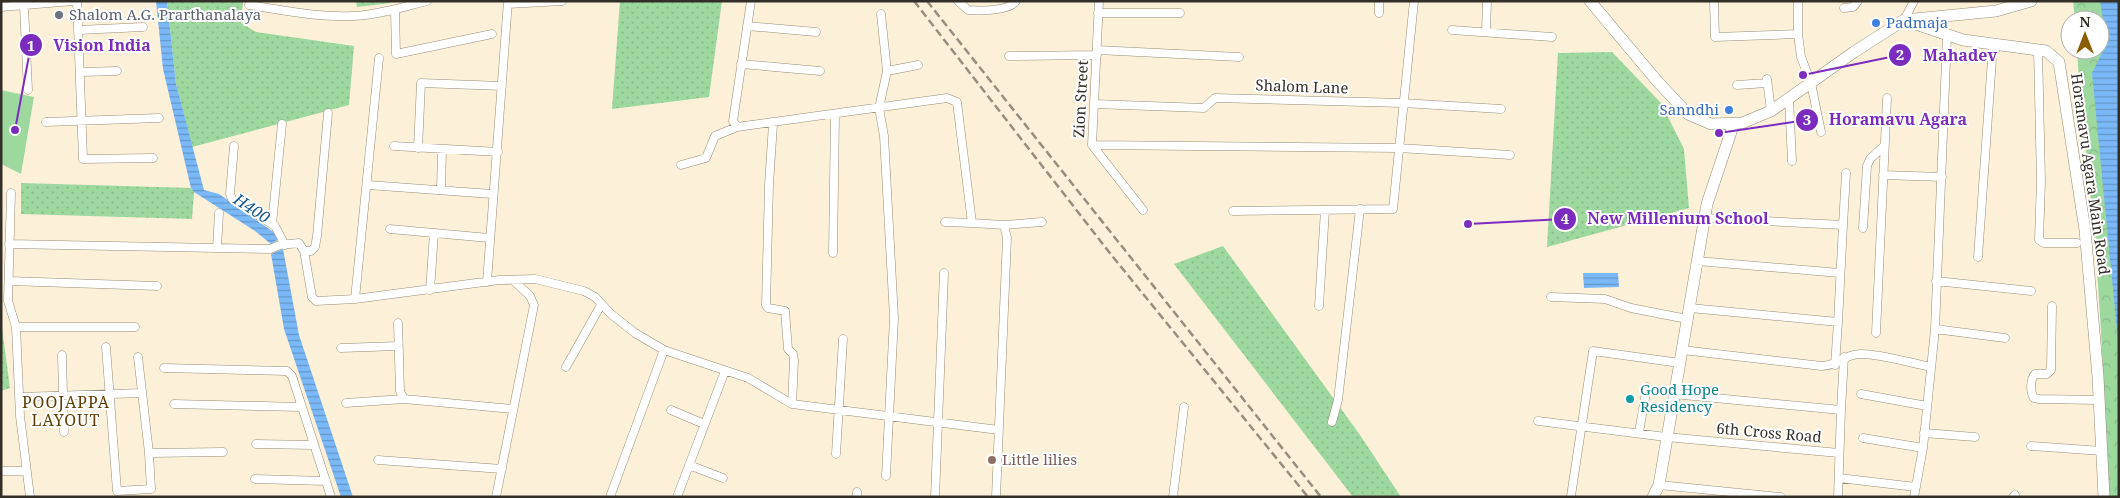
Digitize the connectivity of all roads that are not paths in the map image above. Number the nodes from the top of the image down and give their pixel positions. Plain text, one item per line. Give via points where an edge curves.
1 (73, 1) edge
2 (77, 1) edge
3 (427, 1) edge
4 (562, 1) edge
5 (751, 1) edge
6 (958, 1) edge
7 (1016, 1) edge
8 (1099, 1) edge
9 (1379, 1) edge
10 (1414, 1) edge
11 (1487, 1) edge
12 (1590, 1) edge
13 (1714, 1) edge
14 (1798, 1) edge
15 (1858, 1) edge
16 (1914, 1) edge
17 (2031, 1) edge
18 (59, 2) edge
19 (508, 3) edge
20 (249, 5) dead end
21 (24, 6) junction
22 (1995, 6) edge
23 (1, 7) edge
24 (1844, 8) dead end
25 (395, 10) junction
26 (1098, 12) junction
27 (1379, 12) dead end
28 (1180, 13) dead end
29 (881, 14) dead end
30 (1904, 20) junction
31 (747, 26) junction
32 (143, 27) dead end
33 (79, 30) junction
34 (1452, 30) dead end
35 (816, 32) dead end
36 (1486, 32) junction
37 (492, 34) dead end
38 (1798, 34) junction
39 (1947, 36) junction
40 (1552, 37) dead end
41 (1993, 45) junction
42 (2038, 50) junction
43 (1097, 53) junction
44 (1009, 56) dead end
45 (1239, 57) dead end
46 (379, 58) dead end
47 (741, 64) junction
48 (918, 65) dead end
49 (117, 71) dead end
50 (820, 71) dead end
51 (887, 71) junction
52 (81, 72) junction
53 (1811, 83) junction
54 (1737, 85) dead end
55 (502, 86) junction
56 (28, 90) dead end
57 (1887, 98) dead end
58 (1789, 100) junction
59 (1094, 104) junction
60 (1403, 104) junction
61 (879, 108) junction
62 (1501, 109) dead end
63 (1771, 111) junction
64 (328, 113) dead end
65 (835, 115) junction
66 (159, 118) dead end
67 (82, 120) junction
68 (46, 122) dead end
69 (1734, 123) junction
70 (282, 124) dead end
71 (773, 124) junction
72 (737, 127) junction
73 (1821, 132) dead end
74 (1092, 145) junction
75 (234, 146) dead end
76 (394, 146) dead end
77 (1884, 146) junction
78 (418, 148) junction
79 (1399, 148) junction
80 (442, 149) junction
81 (498, 152) junction
82 (1510, 155) dead end
83 (153, 158) dead end
84 (1792, 161) dead end
85 (681, 165) dead end
86 (1846, 172) dead end
87 (1883, 175) junction
88 (1942, 177) junction
89 (368, 185) junction
90 (441, 190) junction
91 (11, 193) dead end
92 (492, 194) junction
93 (1360, 209) junction
94 (1143, 210) dead end
95 (1325, 210) junction
96 (1233, 211) dead end
97 (219, 213) dead end
98 (1705, 218) junction
99 (945, 222) dead end
100 (1042, 222) dead end
101 (972, 223) junction
102 (272, 224) junction
103 (1004, 225) junction
104 (1842, 225) junction
105 (1863, 228) dead end
106 (390, 229) dead end
107 (434, 233) junction
108 (489, 238) junction
109 (2077, 243) dead end
110 (9, 244) junction
111 (283, 245) junction
112 (218, 248) junction
113 (304, 251) junction
114 (833, 253) dead end
115 (1978, 257) dead end
116 (1697, 261) junction
117 (944, 273) dead end
118 (1840, 273) junction
119 (513, 280) junction
120 (9, 281) junction
121 (1936, 281) junction
122 (487, 282) junction
123 (157, 286) dead end
124 (430, 290) junction
125 (2031, 291) dead end
126 (1551, 297) dead end
127 (355, 299) junction
128 (601, 304) junction
129 (1319, 306) dead end
130 (2052, 306) dead end
131 (1689, 313) junction
132 (1838, 322) junction
133 (398, 323) dead end
134 (16, 327) junction
135 (135, 327) dead end
136 (1934, 329) junction
137 (1876, 333) dead end
138 (2005, 338) dead end
139 (843, 339) dead end
140 (398, 346) junction
141 (106, 347) dead end
142 (341, 348) dead end
143 (664, 350) junction
144 (1682, 350) junction
145 (62, 355) dead end
146 (138, 357) dead end
147 (1844, 357) junction
148 (1680, 363) junction
149 (1835, 365) junction
150 (566, 367) dead end
151 (1931, 367) junction
152 (164, 368) dead end
153 (725, 372) junction
154 (1647, 386) dead end
155 (142, 393) junction
156 (110, 394) junction
157 (1673, 394) junction
158 (1861, 394) dead end
159 (63, 395) junction
160 (20, 397) junction
161 (404, 399) junction
162 (2099, 400) junction
163 (346, 403) dead end
164 (174, 404) dead end
165 (792, 404) junction
166 (1927, 406) junction
167 (302, 407) junction
168 (1184, 407) dead end
169 (512, 409) junction
170 (671, 410) dead end
171 (1841, 410) junction
172 (840, 411) junction
173 (888, 417) junction
174 (1538, 421) dead end
175 (939, 422) junction
176 (1332, 422) dead end
177 (704, 424) junction
178 (1582, 425) junction
179 (999, 430) junction
180 (64, 432) dead end
181 (1639, 432) junction
182 (1924, 434) junction
183 (1666, 437) junction
184 (1975, 437) dead end
185 (1863, 438) dead end
186 (256, 444) dead end
187 (314, 445) junction
188 (2031, 446) dead end
189 (1923, 448) junction
190 (2102, 451) junction
191 (224, 452) dead end
192 (1839, 453) junction
193 (149, 454) junction
194 (836, 454) dead end
195 (378, 460) dead end
196 (689, 464) junction
197 (502, 469) junction
198 (1, 471) edge
199 (26, 471) junction
200 (886, 476) dead end
201 (723, 478) dead end
202 (1839, 478) junction
203 (255, 479) dead end
204 (326, 481) junction
205 (1659, 485) junction
206 (1916, 487) junction
207 (1571, 496) edge
208 (30, 497) edge
209 (331, 497) edge
210 (496, 497) edge
211 (610, 497) edge
212 (677, 497) edge
213 (935, 497) edge
214 (996, 497) edge
215 (1173, 497) edge
216 (1653, 497) edge
217 (1781, 497) edge
218 (1838, 497) edge
219 (1914, 497) edge
220 (2104, 497) edge

1 - 18 street
2 - 33 street
3 - 25 street
4 - 19 street
5 - 31 street
6 - 7 street via 968,10 976,11 1008,7
8 - 26 street, Zion Street
9 - 27 street
10 - 60 street
11 - 36 street
12 - 69 street via 1688,114 1711,124
13 - 38 street via 1715,38
14 - 38 street
15 - 24 street
16 - 30 street
17 - 22 street
18 - 21 street
19 - 55 street
20 - 25 street via 354,16
21 - 23 street
21 - 56 street
22 - 30 street
25 - 37 street via 396,54
26 - 28 street
26 - 43 street, Zion Street
29 - 51 street
30 - 39 street, Horamavu Agara Main Road
30 - 53 street
31 - 35 street
31 - 47 street
32 - 33 street
33 - 52 street
34 - 36 street
36 - 40 street
38 - 53 street via 1801,57
39 - 41 street, Horamavu Agara Main Road
39 - 88 street
41 - 42 street, Horamavu Agara Main Road
41 - 115 street
42 - 109 street via 2039,240 2044,243
42 - 162 street, Horamavu Agara Main Road via 2046,51 2059,62 2085,230
43 - 44 street
43 - 45 street
43 - 59 street, Zion Street
46 - 89 street
47 - 50 street
47 - 72 street via 733,121
48 - 51 street
49 - 52 street
51 - 61 street
52 - 67 street
53 - 58 street
53 - 73 street
54 - 63 street via 1767,81
55 - 78 street via 421,83
55 - 81 street
57 - 77 street
58 - 63 street
58 - 84 street
59 - 60 street, Shalom Lane via 1204,108 1215,98
59 - 74 street, Zion Street
60 - 62 street, Shalom Lane
60 - 79 street
61 - 65 street
61 - 101 street via 947,98 957,102
61 - 173 street via 884,136 894,318
63 - 69 street
64 - 113 street via 317,236 315,247
65 - 71 street
65 - 114 street
66 - 67 street
67 - 68 street
67 - 83 street via 83,159
69 - 98 street
70 - 102 street
71 - 72 street
71 - 165 street via 766,305 785,311 788,349 794,361
72 - 85 street via 715,136 706,158
74 - 79 street
74 - 94 street, Zion Street
75 - 102 street via 232,199
76 - 78 street
77 - 87 street
77 - 105 street via 1867,166
78 - 80 street
79 - 82 street
79 - 93 street via 1393,209
80 - 81 street
80 - 90 street
81 - 92 street
86 - 104 street
87 - 88 street
87 - 137 street
88 - 121 street
89 - 90 street
89 - 127 street
90 - 92 street
91 - 110 street
92 - 108 street
93 - 95 street
93 - 176 street via 1338,400
95 - 96 street
95 - 129 street
97 - 112 street
98 - 104 street
98 - 116 street
99 - 101 street
100 - 103 street
101 - 103 street
102 - 111 street via 278,230
103 - 179 street via 1007,238
104 - 118 street
106 - 107 street
107 - 108 street
107 - 124 street
108 - 122 street
110 - 112 street
110 - 120 street
111 - 112 street via 270,249
111 - 113 street via 300,244
113 - 127 street via 314,300
116 - 118 street
116 - 131 street
117 - 175 street
118 - 132 street
119 - 122 street
119 - 128 street via 535,279 584,291
119 - 169 street via 530,296 534,305
120 - 123 street
120 - 134 street via 8,301
121 - 125 street
121 - 136 street
122 - 124 street
124 - 127 street
126 - 131 street via 1606,299 1635,309
128 - 143 street via 635,333
128 - 150 street
130 - 162 street via 2051,370 2032,377 2031,393 2039,399
131 - 132 street
131 - 144 street
132 - 149 street
133 - 140 street
134 - 135 street
134 - 160 street
136 - 138 street
136 - 151 street
139 - 172 street
140 - 142 street
140 - 161 street via 400,391
141 - 156 street
143 - 153 street
143 - 211 street
144 - 148 street
144 - 149 street
145 - 159 street
146 - 155 street
147 - 149 street
147 - 151 street via 1862,354
147 - 171 street
148 - 157 street
148 - 178 street via 1593,351
151 - 166 street
152 - 167 street via 283,369 292,376
153 - 165 street via 748,378
153 - 177 street
154 - 181 street
155 - 156 street
155 - 193 street
156 - 159 street
156 - 193 street via 118,491 151,489
157 - 171 street
157 - 183 street
158 - 166 street
159 - 160 street
159 - 180 street
160 - 199 street
161 - 163 street
161 - 169 street
162 - 190 street, Horamavu Agara Main Road
164 - 167 street
165 - 172 street
166 - 182 street
167 - 187 street
168 - 215 street
169 - 197 street
170 - 177 street
171 - 192 street
172 - 173 street
172 - 194 street
173 - 175 street
173 - 200 street
174 - 178 street, 6th Cross Road
175 - 179 street
175 - 213 street
177 - 196 street
178 - 181 street, 6th Cross Road
178 - 207 street
179 - 214 street
181 - 183 street, 6th Cross Road
182 - 184 street
182 - 189 street
183 - 192 street, 6th Cross Road
183 - 205 street
185 - 189 street
186 - 187 street
187 - 204 street
188 - 190 street
189 - 206 street
190 - 220 street, Horamavu Agara Main Road
191 - 193 street
192 - 202 street
195 - 197 street
196 - 201 street
196 - 212 street
197 - 210 street
198 - 199 street
199 - 208 street
202 - 206 street
202 - 218 street
203 - 204 street
204 - 209 street
205 - 216 street
205 - 217 street
206 - 219 street

